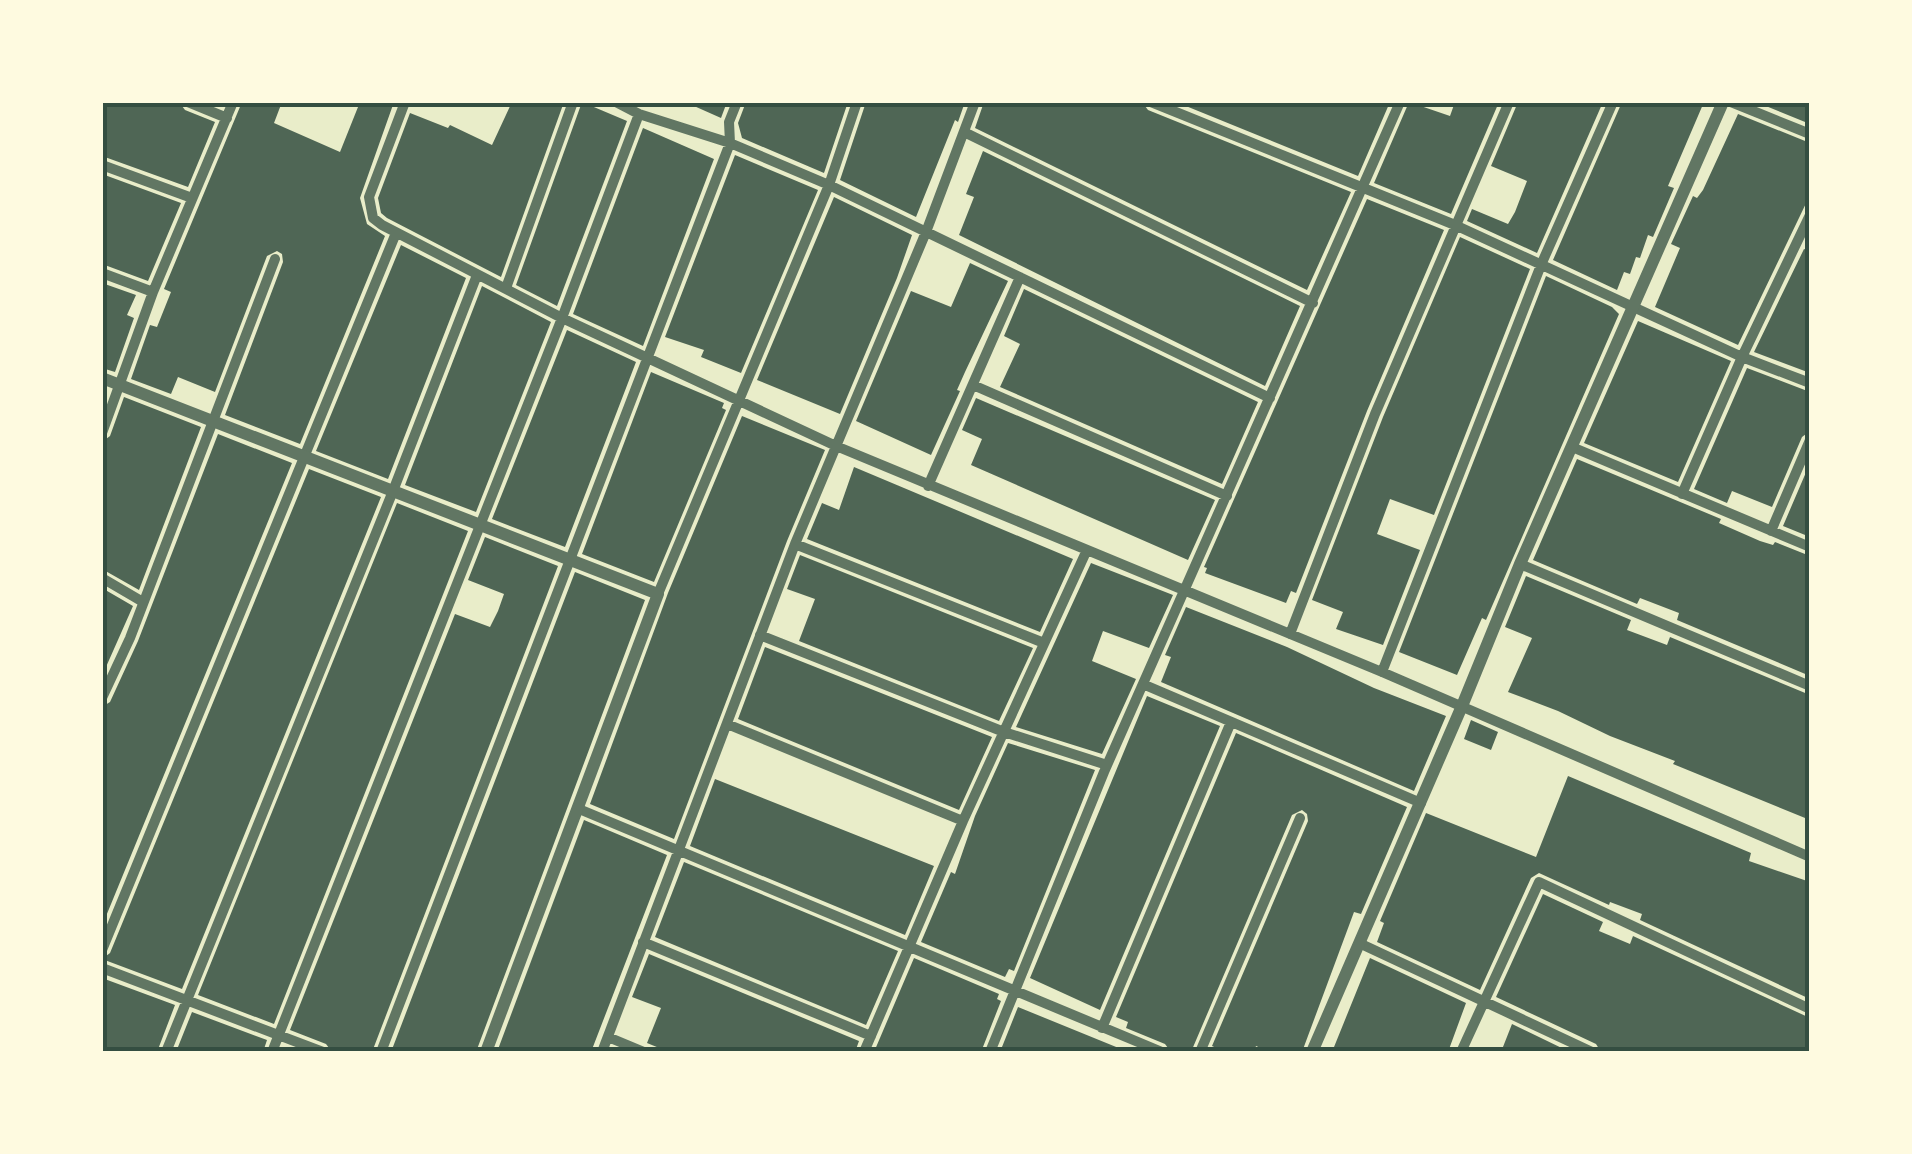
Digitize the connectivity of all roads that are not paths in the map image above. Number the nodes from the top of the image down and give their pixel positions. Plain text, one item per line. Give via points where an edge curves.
1 (188, 102) edge
2 (233, 102) edge
3 (405, 102) edge
4 (573, 102) edge
5 (616, 102) edge
6 (737, 102) edge
7 (857, 102) edge
8 (976, 102) edge
9 (1150, 102) edge
10 (1400, 102) edge
11 (1509, 102) edge
12 (1614, 102) edge
13 (1723, 102) edge
14 (1731, 102) edge
15 (639, 114) junction
16 (228, 118) junction
17 (964, 132) junction
18 (1810, 134) edge
19 (730, 142) junction
20 (102, 165) edge
21 (828, 185) junction
22 (1362, 189) junction
23 (192, 198) junction
24 (1810, 215) edge
25 (1455, 225) junction
26 (396, 232) junction
27 (926, 232) junction
28 (275, 260) dead end
29 (1542, 266) junction
30 (102, 273) edge
31 (476, 274) junction
32 (1020, 277) junction
33 (506, 288) junction
34 (153, 292) junction
35 (1313, 303) junction
36 (1634, 307) junction
37 (562, 318) junction
38 (1742, 356) junction
39 (648, 357) junction
40 (102, 378) edge
41 (1810, 383) edge
42 (121, 385) junction
43 (973, 385) junction
44 (1270, 398) junction
45 (736, 401) junction
46 (214, 421) junction
47 (102, 433) edge
48 (1810, 440) edge
49 (836, 446) junction
50 (1572, 448) junction
51 (302, 458) junction
52 (928, 486) junction
53 (394, 491) junction
54 (1682, 494) junction
55 (1227, 496) junction
56 (480, 525) junction
57 (1770, 530) junction
58 (795, 544) junction
59 (1810, 547) edge
60 (1086, 552) junction
61 (568, 560) junction
62 (1520, 564) junction
63 (102, 578) edge
64 (1185, 592) junction
65 (658, 594) junction
66 (142, 602) junction
67 (1290, 634) junction
68 (760, 635) junction
69 (1044, 643) junction
70 (1382, 672) junction
71 (1145, 685) junction
72 (1810, 686) edge
73 (103, 696) edge
74 (1462, 706) junction
75 (1231, 722) junction
76 (727, 724) junction
77 (1004, 732) junction
78 (1107, 765) junction
79 (1422, 802) junction
80 (579, 809) junction
81 (1300, 818) dead end
82 (964, 822) junction
83 (680, 851) junction
84 (1810, 857) edge
85 (643, 942) junction
86 (1359, 943) junction
87 (909, 948) junction
88 (102, 950) edge
89 (102, 968) edge
90 (1016, 991) junction
91 (190, 1000) junction
92 (1485, 1000) junction
93 (1810, 1010) edge
94 (1102, 1028) junction
95 (278, 1036) junction
96 (608, 1036) junction
97 (871, 1036) junction
98 (1132, 1046) edge
99 (166, 1052) edge
100 (272, 1052) edge
101 (323, 1052) edge
102 (381, 1052) edge
103 (486, 1052) edge
104 (602, 1052) edge
105 (644, 1052) edge
106 (864, 1052) edge
107 (990, 1052) edge
108 (1162, 1052) edge
109 (1200, 1052) edge
110 (1312, 1052) edge
111 (1461, 1052) edge
112 (1592, 1052) edge

1 - 16 street
2 - 16 street
3 - 26 street via 369,197 373,218
4 - 33 street
5 - 15 street
6 - 19 street
7 - 21 street
8 - 17 street
9 - 22 street
10 - 22 street
11 - 25 street
12 - 29 street
13 - 36 street
14 - 18 street
15 - 19 street
15 - 37 street
16 - 23 street
17 - 27 street
17 - 35 street
19 - 21 street
19 - 39 street
20 - 23 street
21 - 27 street
21 - 45 street
22 - 25 street
22 - 35 street
23 - 34 street
24 - 38 street
25 - 29 street
25 - 67 street
26 - 31 street
26 - 51 street
27 - 32 street
27 - 49 street
28 - 46 street
29 - 36 street
29 - 70 street
30 - 34 street
31 - 33 street
31 - 53 street
32 - 43 street
32 - 44 street
33 - 37 street
34 - 42 street
35 - 44 street
36 - 38 street
36 - 50 street
37 - 39 street
37 - 56 street
38 - 41 street
38 - 54 street
39 - 45 street
39 - 61 street
40 - 42 street
42 - 46 street
42 - 47 street
43 - 52 street
43 - 55 street
44 - 55 street
45 - 49 street
45 - 65 street
46 - 51 street
46 - 66 street
48 - 57 street
49 - 52 street
49 - 58 street
50 - 54 street
50 - 62 street
51 - 53 street
51 - 88 street
52 - 60 street
53 - 56 street
53 - 91 street
54 - 57 street
55 - 64 street
56 - 61 street
56 - 95 street
57 - 59 street
58 - 68 street
58 - 69 street
60 - 64 street
60 - 69 street
61 - 65 street
61 - 102 street
62 - 72 street
62 - 74 street
63 - 66 street
64 - 67 street
64 - 71 street
65 - 80 street
66 - 73 street
67 - 70 street
68 - 76 street
68 - 77 street
69 - 77 street
70 - 74 street
71 - 75 street
71 - 78 street
74 - 79 street
74 - 84 street
75 - 79 street
75 - 94 street
76 - 82 street
76 - 83 street
77 - 78 street
77 - 82 street
78 - 90 street
79 - 86 street
80 - 83 street
80 - 103 street
81 - 109 street
82 - 87 street
83 - 85 street
83 - 87 street
85 - 96 street
85 - 97 street
86 - 92 street
86 - 110 street
87 - 90 street
87 - 97 street
89 - 91 street
90 - 94 street
90 - 107 street
91 - 95 street
91 - 99 street
92 - 93 street via 1539,882
92 - 111 street
92 - 112 street
94 - 98 street
95 - 100 street
95 - 101 street
96 - 104 street
96 - 105 street
97 - 106 street
98 - 108 street

